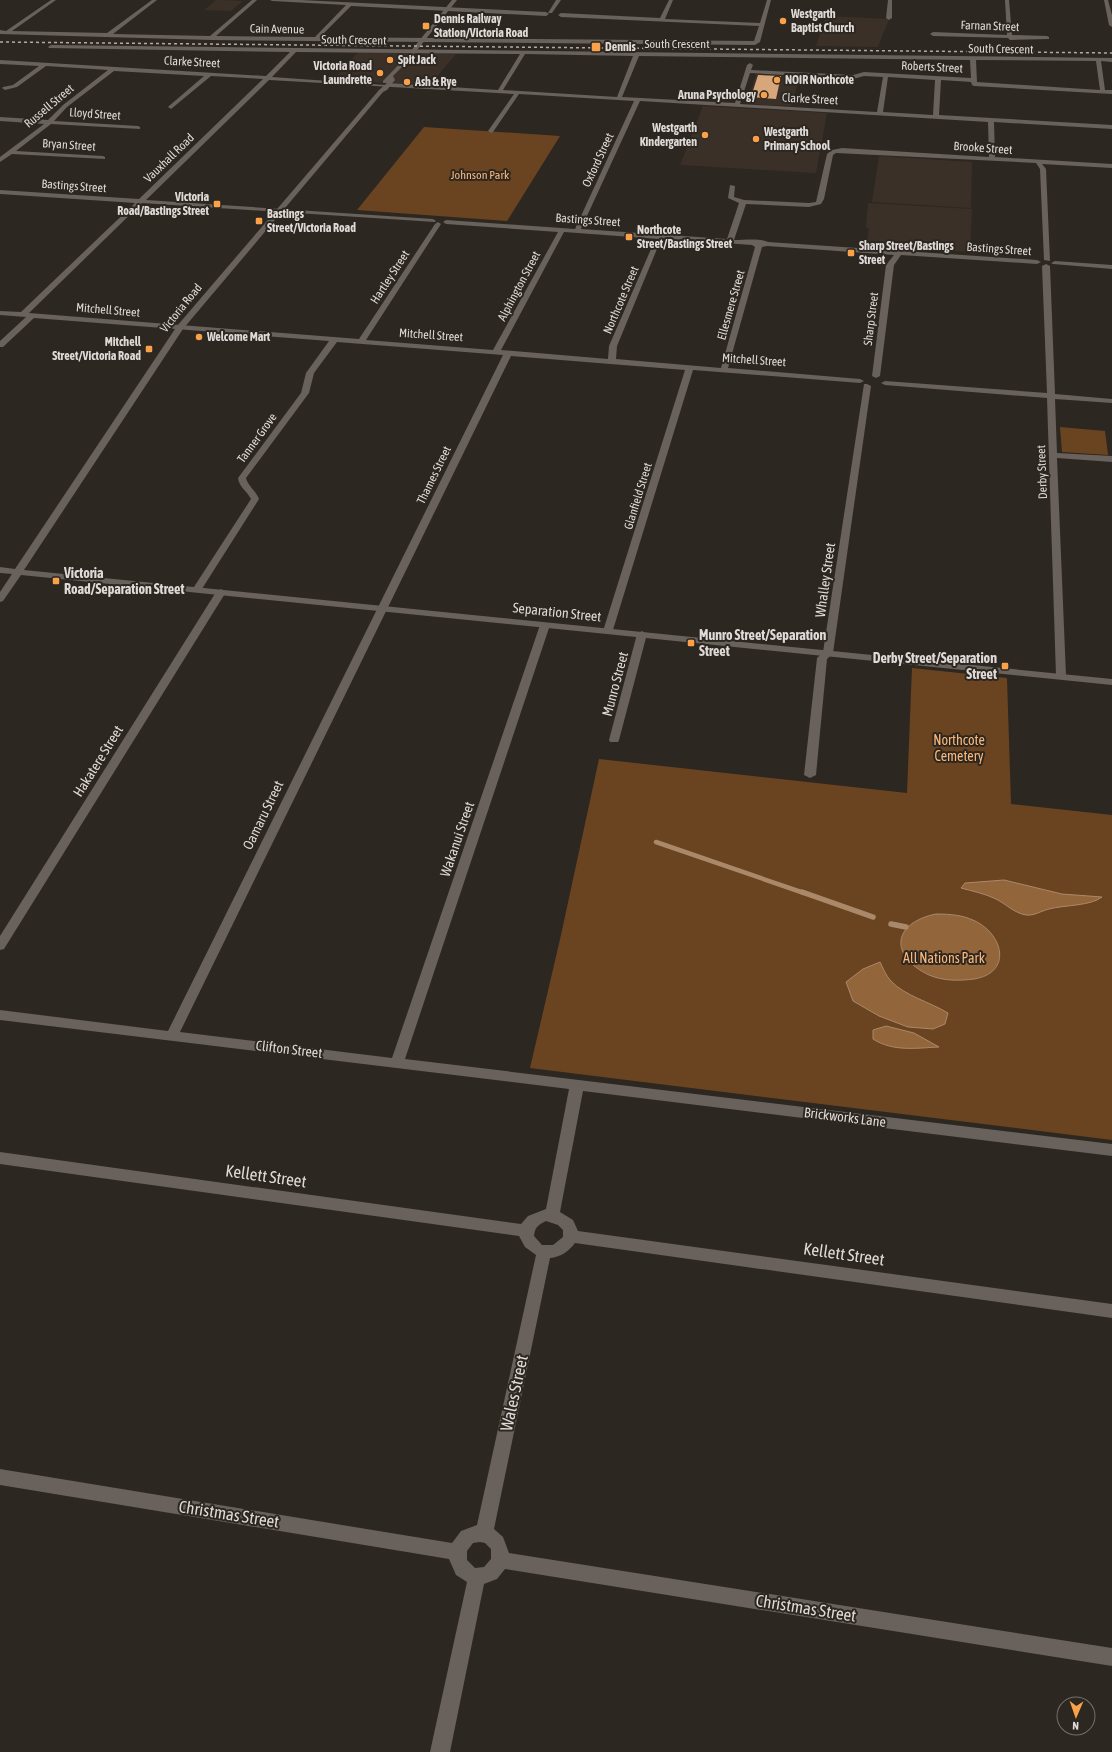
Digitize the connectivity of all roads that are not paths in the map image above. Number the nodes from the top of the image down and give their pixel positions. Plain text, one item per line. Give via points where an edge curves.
1 (54, 0) edge
2 (155, 0) edge
3 (255, 0) edge
4 (272, 0) edge
5 (288, 0) edge
6 (363, 0) edge
7 (455, 0) edge
8 (559, 0) edge
9 (565, 0) edge
10 (672, 0) edge
11 (769, 0) edge
12 (890, 0) edge
13 (1007, 0) edge
14 (1106, 0) edge
15 (350, 4) junction
16 (359, 4) junction
17 (447, 9) junction
18 (548, 13) junction
19 (559, 14) junction
20 (889, 18) dead end
21 (662, 20) junction
22 (761, 25) junction
23 (1112, 25) edge
24 (0, 32) edge
25 (7, 32) junction
26 (934, 34) dead end
27 (108, 35) junction
28 (211, 38) junction
29 (1010, 38) junction
30 (1047, 38) dead end
31 (316, 39) junction
32 (422, 40) junction
33 (51, 47) dead end
34 (295, 49) junction
35 (412, 51) junction
36 (524, 52) junction
37 (637, 53) junction
38 (753, 56) junction
39 (973, 58) junction
40 (1098, 60) junction
41 (1112, 60) edge
42 (0, 62) edge
43 (44, 65) junction
44 (113, 69) junction
45 (748, 71) junction
46 (210, 74) junction
47 (886, 75) junction
48 (268, 78) junction
49 (938, 78) junction
50 (973, 80) junction
51 (384, 87) junction
52 (5, 88) dead end
53 (500, 91) junction
54 (518, 92) junction
55 (1103, 92) junction
56 (1112, 92) edge
57 (618, 98) junction
58 (638, 99) junction
59 (737, 105) junction
60 (171, 107) dead end
61 (880, 114) junction
62 (936, 117) junction
63 (0, 119) edge
64 (991, 120) junction
65 (50, 122) junction
66 (1112, 127) edge
67 (138, 128) dead end
68 (491, 131) dead end
69 (10, 152) junction
70 (103, 158) dead end
71 (992, 159) junction
72 (0, 160) edge
73 (1042, 165) junction
74 (1112, 166) edge
75 (732, 186) dead end
76 (0, 192) edge
77 (9, 193) junction
78 (0, 201) edge
79 (139, 202) junction
80 (742, 202) junction
81 (280, 211) junction
82 (435, 222) junction
83 (562, 230) junction
84 (577, 231) junction
85 (655, 236) junction
86 (664, 237) junction
87 (730, 241) junction
88 (760, 244) junction
89 (654, 249) junction
90 (884, 252) junction
91 (899, 253) junction
92 (1044, 263) junction
93 (890, 265) junction
94 (1112, 267) edge
95 (0, 313) edge
96 (23, 315) junction
97 (32, 316) junction
98 (180, 328) junction
99 (334, 340) junction
100 (362, 342) junction
101 (0, 345) edge
102 (496, 352) junction
103 (508, 353) junction
104 (612, 361) junction
105 (690, 367) junction
106 (724, 370) junction
107 (876, 376) junction
108 (864, 383) junction
109 (885, 383) junction
110 (1051, 396) junction
111 (1112, 400) edge
112 (1053, 455) junction
113 (1112, 459) edge
114 (0, 570) edge
115 (17, 572) junction
116 (197, 590) junction
117 (221, 592) junction
118 (0, 599) edge
119 (381, 608) junction
120 (545, 625) junction
121 (608, 631) junction
122 (642, 634) junction
123 (828, 653) junction
124 (1061, 676) junction
125 (1112, 682) edge
126 (614, 740) dead end
127 (810, 775) dead end
128 (0, 946) edge
129 (0, 1015) edge
130 (172, 1035) junction
131 (397, 1063) junction
132 (577, 1084) junction
133 (1112, 1150) edge
134 (0, 1158) edge
135 (552, 1215) junction
136 (526, 1231) junction
137 (571, 1236) junction
138 (544, 1251) junction
139 (1112, 1310) edge
140 (0, 1477) edge
141 (484, 1535) junction
142 (457, 1552) junction
143 (501, 1560) junction
144 (477, 1576) junction
145 (1112, 1657) edge
146 (440, 1752) edge

1 - 25 street
2 - 27 street
3 - 28 street
4 - 5 street
5 - 15 street
6 - 16 street
7 - 17 street, Victoria Road
8 - 18 street
9 - 19 street
10 - 21 street
11 - 22 street
12 - 20 street
13 - 29 street
14 - 23 street
15 - 16 street
15 - 31 street
16 - 17 street
17 - 18 street
17 - 32 street, Victoria Road
18 - 19 street
19 - 21 street
21 - 22 street
22 - 32 street, Cain Avenue via 757,42 745,43
24 - 25 street, Cain Avenue
25 - 27 street, Cain Avenue
26 - 29 street, Farnan Street
27 - 28 street, Cain Avenue
28 - 31 street, Cain Avenue
29 - 30 street, Farnan Street
31 - 32 street, Cain Avenue
32 - 35 street, Victoria Road
33 - 34 street, South Crescent
34 - 35 street, South Crescent
34 - 48 street, Vauxhall Road
35 - 36 street, South Crescent
35 - 51 street, Victoria Road via 391,77 392,80
36 - 37 street, South Crescent
36 - 53 street
37 - 38 street, South Crescent
37 - 57 street
38 - 39 street, South Crescent
38 - 45 street
39 - 40 street, South Crescent
39 - 50 street
40 - 41 street, South Crescent
40 - 55 street
42 - 43 street, Clarke Street
43 - 44 street, Clarke Street
43 - 52 street via 15,86
44 - 46 street, Clarke Street
44 - 65 street, Russell Street via 65,106
45 - 47 street, Roberts Street via 853,77 864,74
45 - 59 street
46 - 48 street, Clarke Street
46 - 60 street
47 - 49 street, Roberts Street
47 - 61 street
48 - 51 street, Clarke Street
48 - 79 street, Vauxhall Road
49 - 50 street, Roberts Street
49 - 62 street
50 - 55 street, Roberts Street via 974,84 980,85
51 - 53 street, Clarke Street
51 - 81 street, Victoria Road
53 - 54 street, Clarke Street
54 - 57 street, Clarke Street
54 - 68 street
55 - 56 street, Roberts Street
57 - 58 street, Clarke Street
58 - 59 street, Clarke Street
58 - 84 street, Oxford Street
59 - 61 street, Clarke Street
61 - 62 street, Clarke Street
62 - 64 street, Clarke Street
63 - 65 street, Lloyd Street
64 - 66 street, Clarke Street
64 - 71 street
65 - 67 street, Lloyd Street
65 - 69 street, Russell Street
69 - 70 street, Bryan Street
69 - 72 street, Russell Street
71 - 73 street, Brooke Street
71 - 80 street, Brooke Street via 842,150 832,152 819,203 809,205
73 - 74 street, Brooke Street
73 - 92 street, Derby Street
75 - 80 street via 731,198
76 - 77 street, Bastings Street
77 - 78 street
77 - 79 street, Bastings Street
79 - 81 street, Bastings Street
79 - 96 street, Vauxhall Road
80 - 87 street
81 - 82 street, Bastings Street
81 - 98 street, Victoria Road
82 - 83 street, Bastings Street
82 - 100 street, Hartley Street
83 - 84 street, Bastings Street
83 - 102 street, Alphington Street
84 - 85 street, Bastings Street
85 - 86 street, Bastings Street
85 - 89 street, Northcote Street
86 - 87 street, Bastings Street
86 - 89 street, Northcote Street
87 - 88 street, Bastings Street
88 - 90 street, Bastings Street
88 - 106 street, Ellesmere Street
89 - 104 street, Northcote Street via 614,346
90 - 91 street, Bastings Street
90 - 93 street
91 - 92 street, Bastings Street
91 - 93 street, Sharp Street
92 - 94 street, Bastings Street
92 - 110 street, Derby Street
93 - 107 street, Sharp Street
95 - 96 street, Mitchell Street
96 - 97 street, Mitchell Street
97 - 98 street, Mitchell Street
97 - 101 street
98 - 99 street, Mitchell Street
98 - 115 street, Victoria Road
99 - 100 street, Mitchell Street
99 - 116 street, Tanner Grove via 310,373 305,393 242,478 243,484 252,492 255,499
100 - 102 street, Mitchell Street
102 - 103 street, Mitchell Street
103 - 104 street, Mitchell Street
103 - 119 street, Thames Street
104 - 105 street, Mitchell Street
105 - 106 street, Mitchell Street
105 - 121 street, Glanfield Street
106 - 108 street, Mitchell Street
107 - 108 street via 864,377
107 - 109 street
108 - 109 street via 877,386
108 - 123 street, Whalley Street
109 - 110 street
110 - 111 street
110 - 112 street, Derby Street
112 - 113 street
112 - 124 street, Derby Street
114 - 115 street, Separation Street
115 - 116 street, Separation Street
115 - 118 street, Victoria Road
116 - 117 street, Separation Street
117 - 119 street, Separation Street
117 - 128 street, Hakatere Street
119 - 120 street, Separation Street
119 - 130 street, Oamaru Street
120 - 121 street, Separation Street
120 - 131 street, Wakanui Street
121 - 122 street, Separation Street
122 - 123 street, Separation Street
122 - 126 street, Munro Street
123 - 124 street, Separation Street
123 - 127 street, Whalley Street via 822,658
124 - 125 street, Separation Street
129 - 130 street, Clifton Street
130 - 131 street, Clifton Street
131 - 132 street, Clifton Street
132 - 133 street, Brickworks Lane
132 - 135 street
134 - 136 street, Kellett Street
135 - 136 street via 532,1220
135 - 137 street via 569,1225
136 - 138 street via 528,1241 537,1250
137 - 138 street via 569,1242 558,1250
137 - 139 street, Kellett Street
138 - 141 street, Wales Street
140 - 142 street, Christmas Street
141 - 142 street via 472,1535 465,1539
141 - 143 street via 497,1542
142 - 144 street via 463,1570 469,1575
143 - 144 street via 492,1573
143 - 145 street, Christmas Street
144 - 146 street

